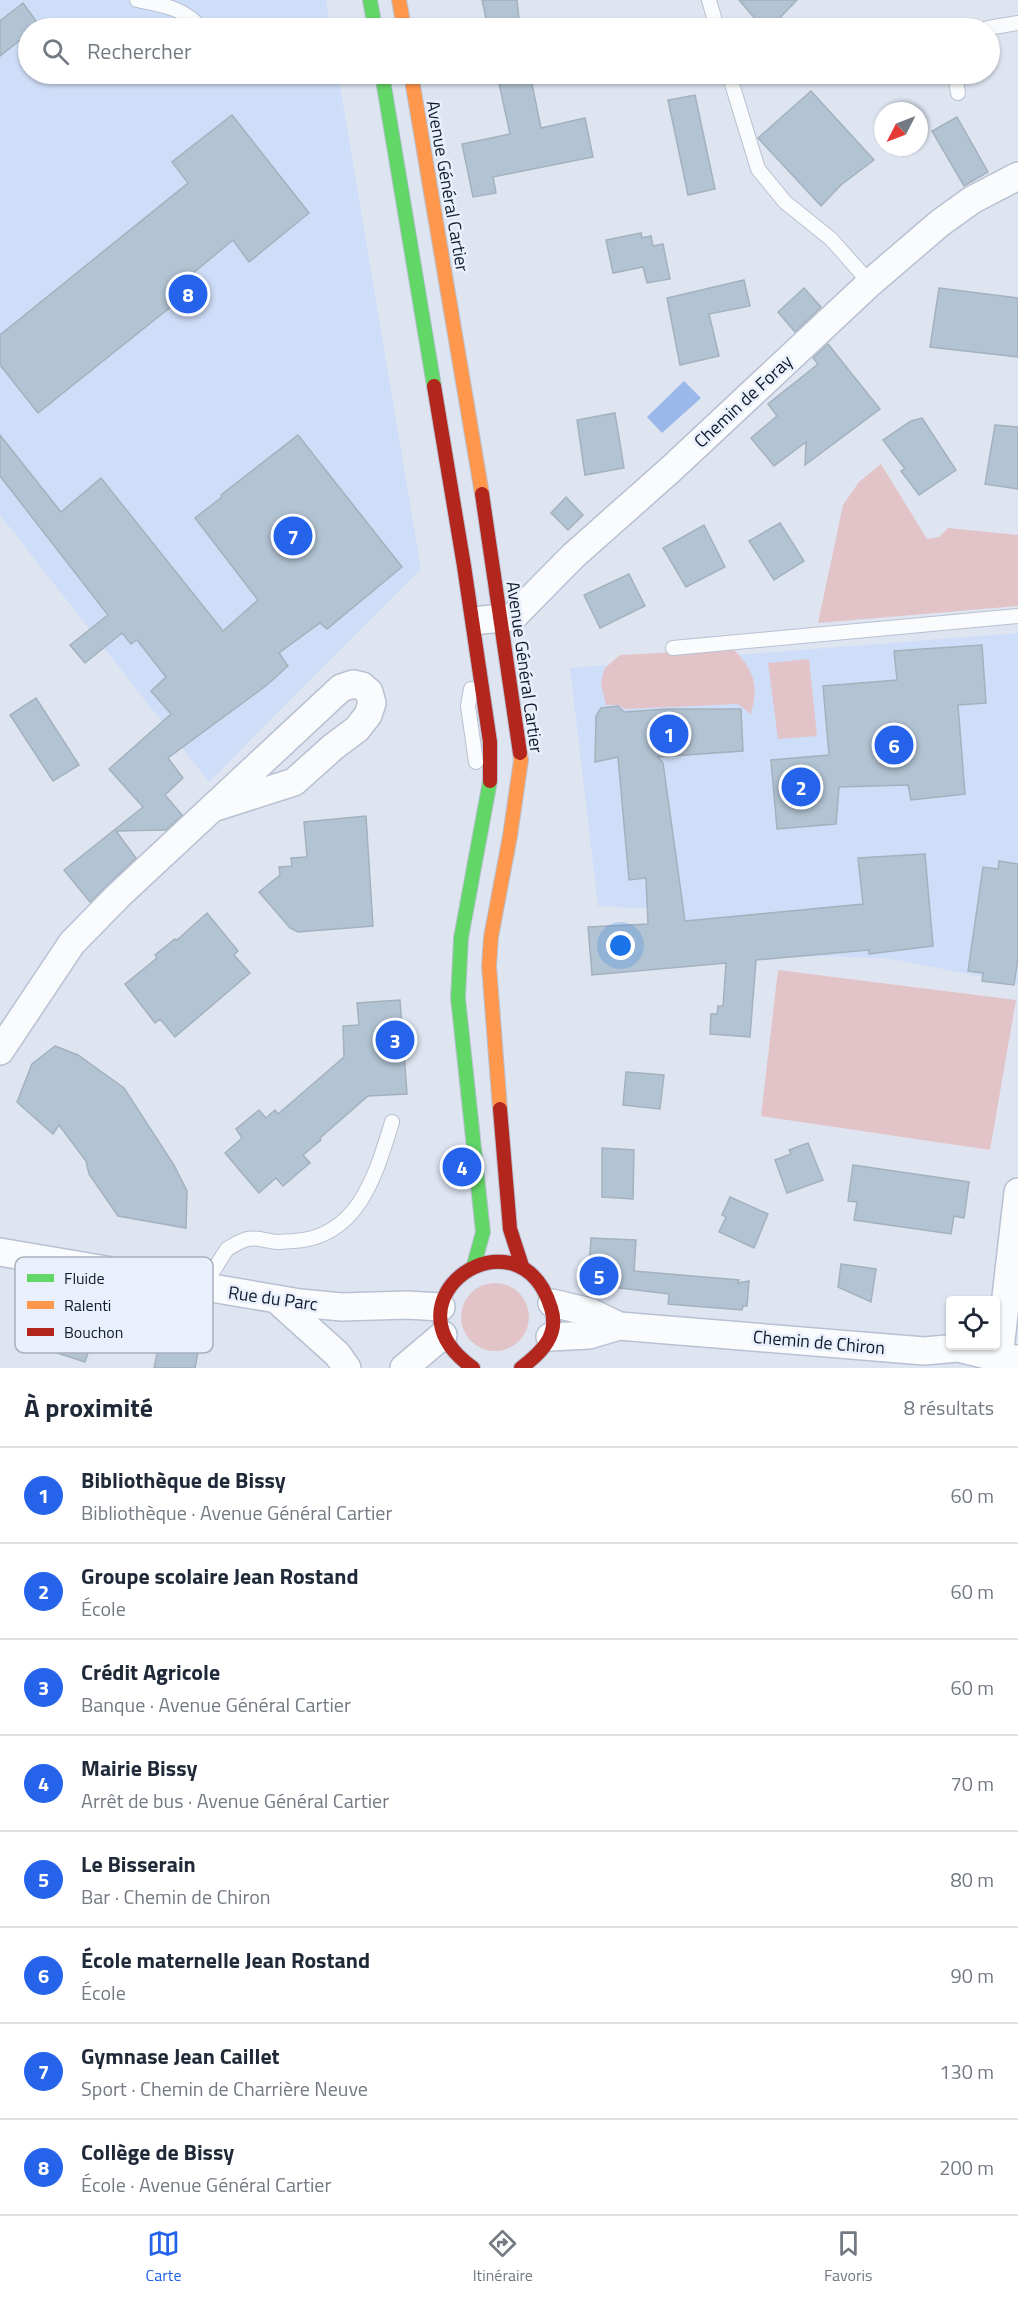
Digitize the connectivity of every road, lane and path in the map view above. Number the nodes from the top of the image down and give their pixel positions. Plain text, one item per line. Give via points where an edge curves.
1 (137, 0) edge
2 (370, 0) edge
3 (399, 0) edge
4 (709, 0) edge
5 (191, 18) edge
6 (373, 18) edge
7 (402, 18) edge
8 (714, 18) edge
9 (1018, 23) edge
10 (1000, 26) edge
11 (384, 84) edge
12 (413, 84) edge
13 (732, 84) edge
14 (956, 84) edge
15 (958, 93) dead end
16 (1018, 176) edge
17 (870, 283) junction
18 (1018, 616) edge
19 (500, 618) junction
20 (472, 621) junction
21 (673, 648) dead end
22 (480, 671) junction
23 (490, 781) junction
24 (518, 785) junction
25 (216, 807) junction
26 (484, 812) junction
27 (0, 1051) edge
28 (392, 1122) dead end
29 (1018, 1192) edge
30 (0, 1252) edge
31 (29, 1257) edge
32 (474, 1265) junction
33 (522, 1266) junction
34 (213, 1271) edge
35 (213, 1289) edge
36 (276, 1299) junction
37 (552, 1303) junction
38 (441, 1307) junction
39 (619, 1326) junction
40 (443, 1335) junction
41 (543, 1354) edge
42 (1008, 1359) edge
43 (459, 1365) edge
44 (347, 1368) edge
45 (404, 1368) edge
46 (521, 1368) edge

1 - 5 lane via 174,7
2 - 6 main road
3 - 7 main road
4 - 8 lane
9 - 10 lane
11 - 20 main road
12 - 19 main road, Avenue Général Cartier
13 - 17 lane via 758,169 785,202 831,239
14 - 15 lane
16 - 17 street, Chemin de Foray via 972,200 940,223
17 - 19 street, Chemin de Foray via 573,556 525,607 513,617
18 - 21 lane
19 - 20 street, Chemin de Foray
19 - 24 main road, Avenue Général Cartier via 521,760
20 - 22 main road
22 - 23 main road via 490,742
22 - 26 lane via 472,682 468,706
23 - 24 main road
23 - 26 main road
24 - 33 main road, Avenue Général Cartier via 489,966 510,1229
25 - 25 street via 341,688 353,684 369,692 372,703 357,729 294,782
25 - 27 street via 72,943
26 - 32 main road via 461,938 458,998 483,1233
28 - 34 lane via 371,1183 356,1210 335,1228 308,1240 248,1239 227,1249
29 - 42 street
30 - 31 street, Rue du Parc
32 - 33 main road via 506,1261
32 - 38 main road via 448,1287
33 - 37 main road via 544,1286
35 - 36 street, Rue du Parc
36 - 38 street, Rue du Parc via 342,1307
36 - 44 street via 337,1354
37 - 39 street, Chemin de Chiron via 590,1312
37 - 41 main road via 554,1320
38 - 40 main road
39 - 41 street, Chemin de Chiron
39 - 42 street, Chemin de Chiron via 924,1351 958,1348
40 - 43 main road
40 - 45 street
41 - 46 main road

